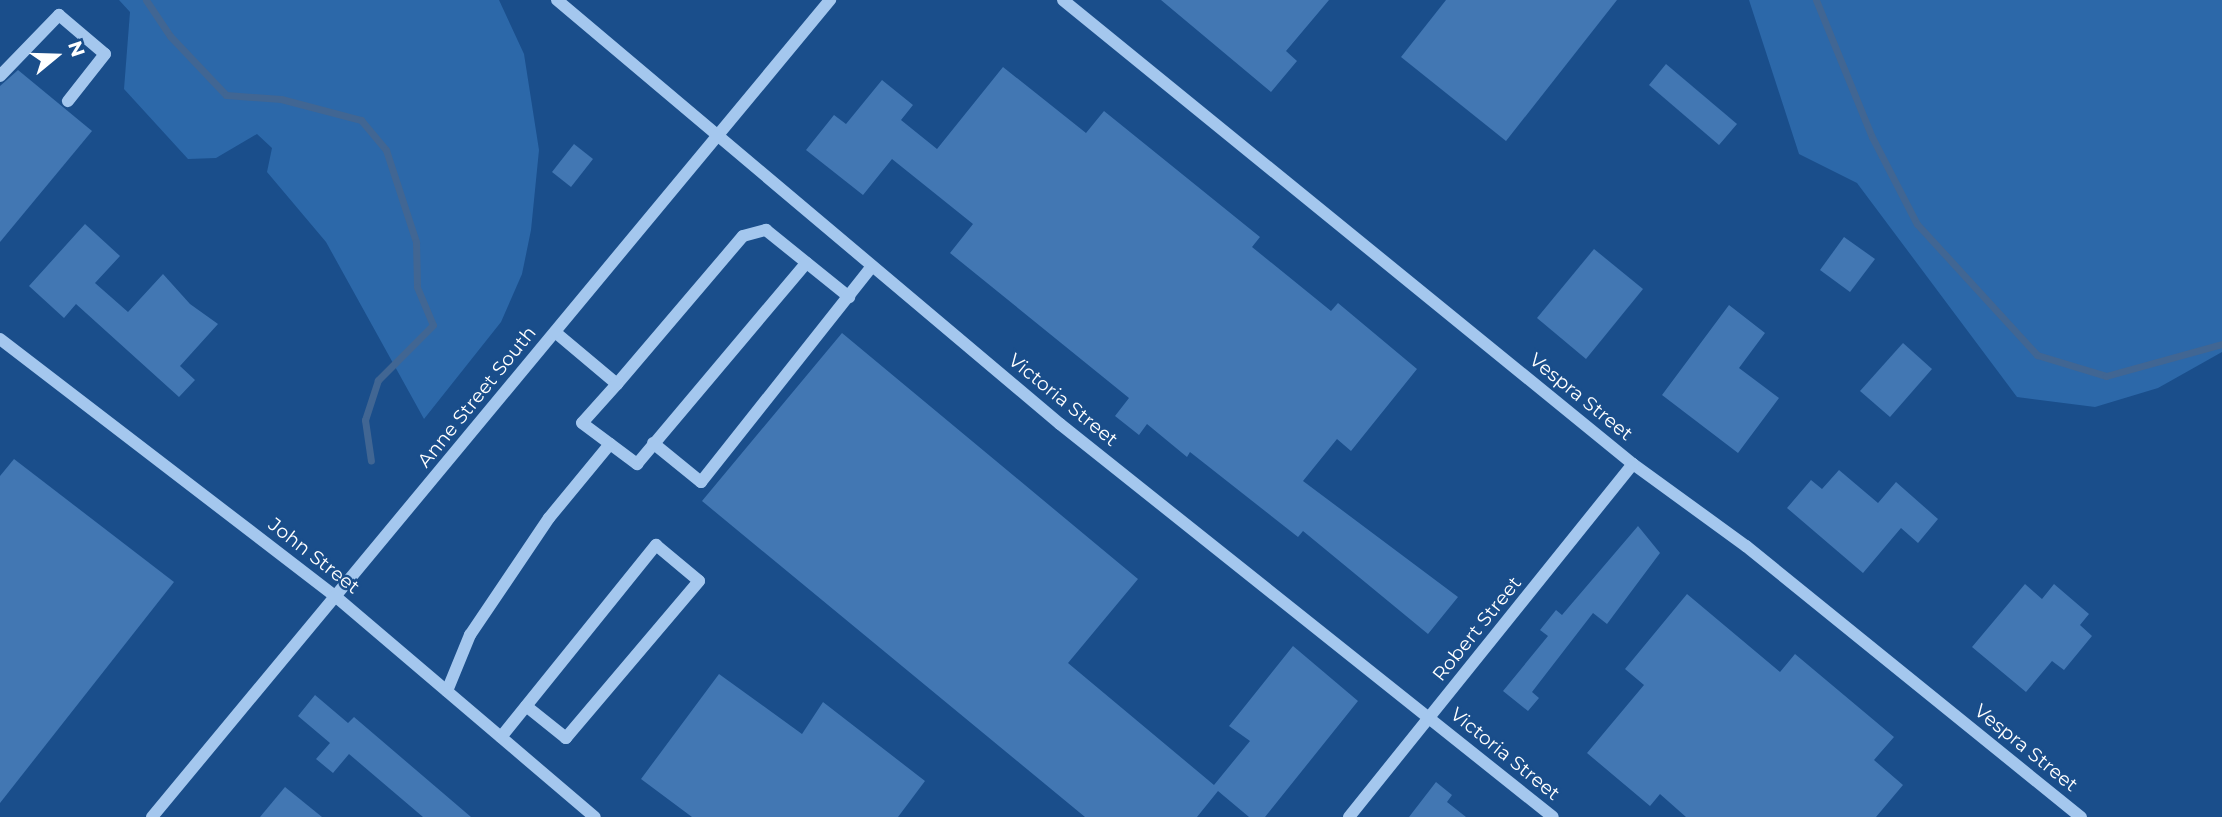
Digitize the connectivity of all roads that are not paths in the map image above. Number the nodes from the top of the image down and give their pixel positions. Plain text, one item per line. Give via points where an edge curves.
1 (557, 0) edge
2 (830, 0) edge
3 (1063, 0) edge
4 (0, 76) edge
5 (68, 101) dead end
6 (717, 135) junction
7 (806, 262) junction
8 (872, 266) junction
9 (849, 297) junction
10 (555, 332) junction
11 (0, 339) edge
12 (617, 384) junction
13 (653, 443) junction
14 (610, 444) junction
15 (1633, 464) junction
16 (335, 596) junction
17 (447, 691) junction
18 (526, 706) junction
19 (1430, 718) junction
20 (501, 737) junction
21 (152, 817) edge
22 (595, 817) edge
23 (1349, 817) edge
24 (1553, 817) edge
25 (2081, 817) edge

1 - 6 street, Victoria Street
2 - 6 street, Anne Street South
3 - 15 street, Vespra Street
4 - 5 street via 59,15 105,54
6 - 8 street, Victoria Street
6 - 10 street, Anne Street South
7 - 9 street
7 - 12 street via 766,230 743,236
7 - 13 street
8 - 9 street
8 - 19 street, Victoria Street via 1060,424
9 - 13 street via 701,482
10 - 12 street
10 - 16 street, Anne Street South
11 - 16 street, John Street
12 - 14 street via 582,423
13 - 14 street via 636,464
14 - 17 street via 549,518 470,635
15 - 19 street, Robert Street
15 - 25 street, Vespra Street via 1746,546
16 - 17 street, John Street
16 - 21 street, Anne Street South
17 - 20 street, John Street
18 - 18 street via 656,545 699,581 566,738
18 - 20 street
19 - 23 street, Robert Street
19 - 24 street, Victoria Street
20 - 22 street, John Street

